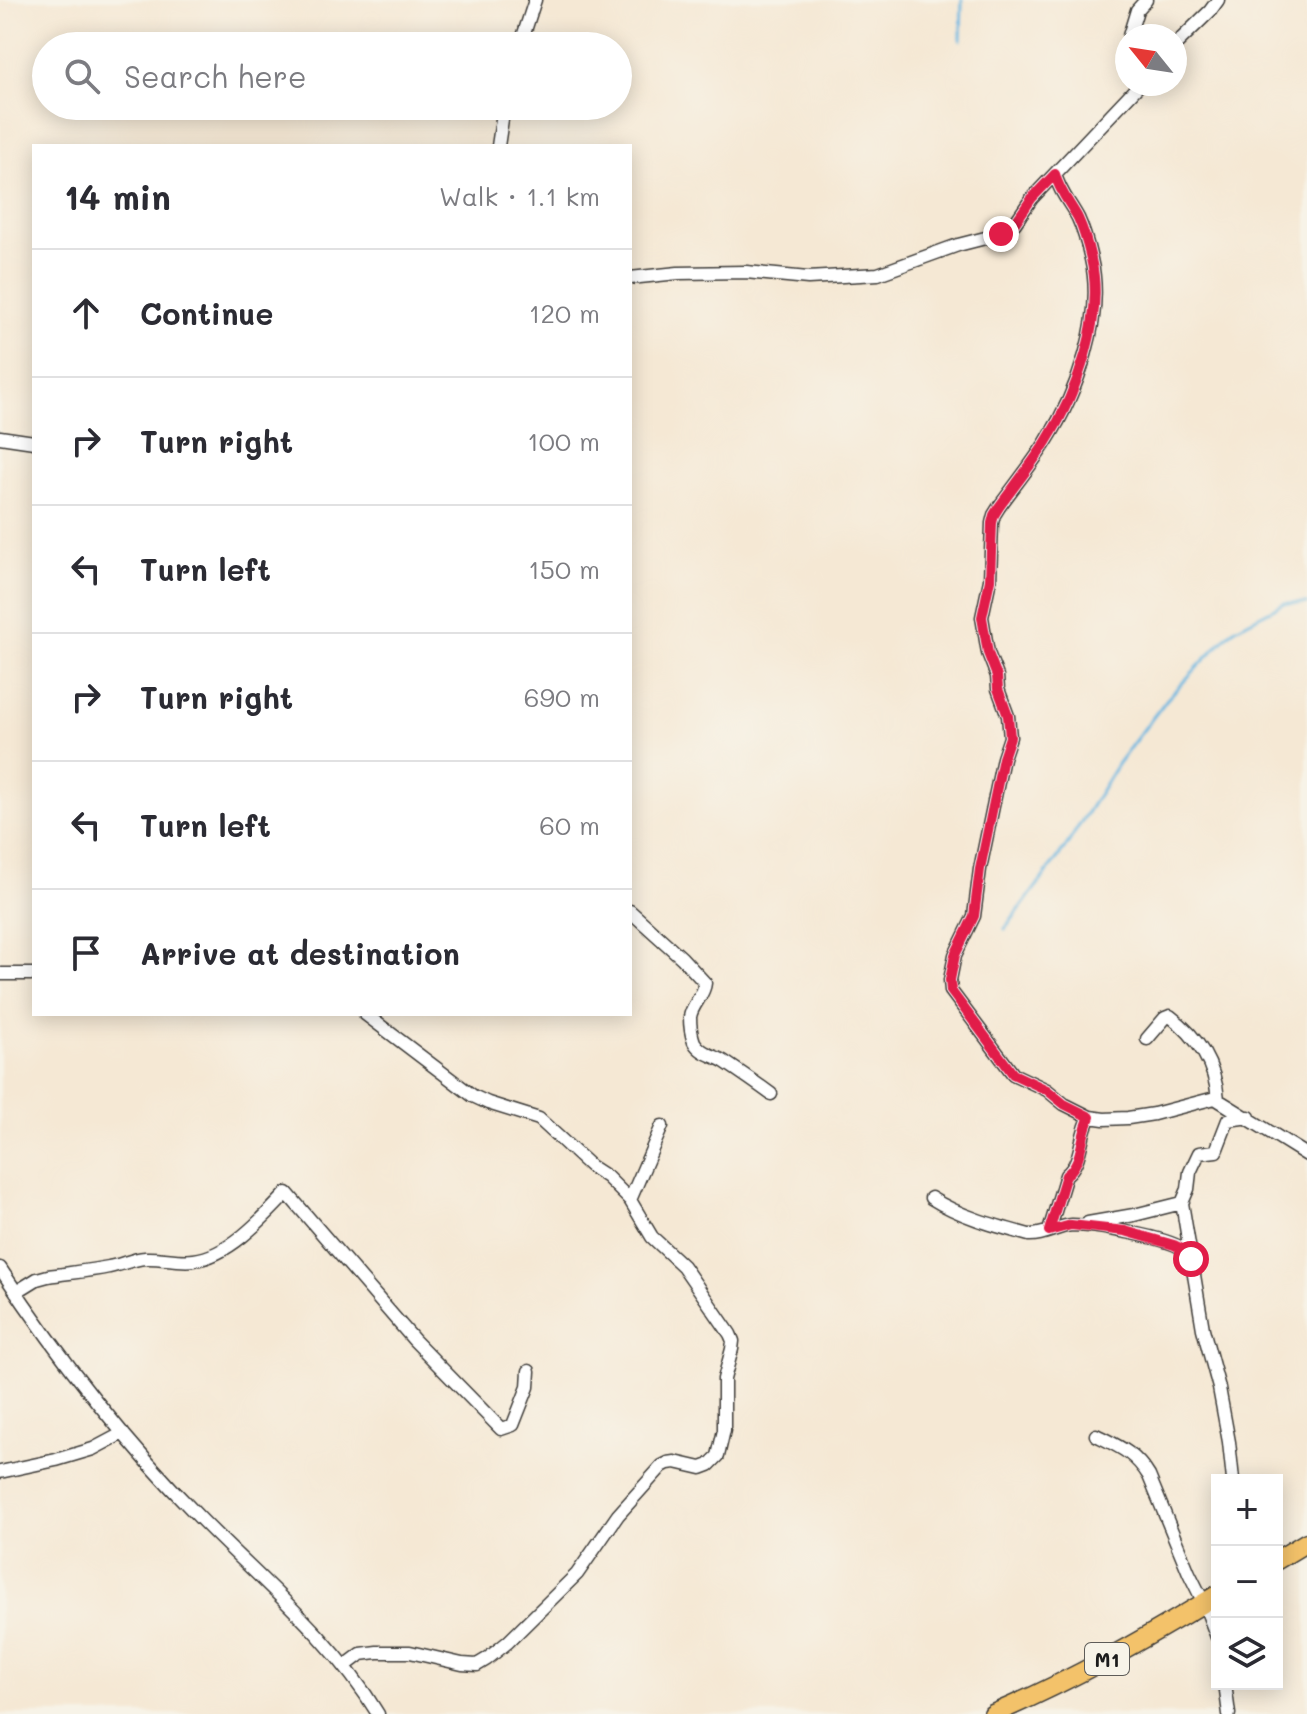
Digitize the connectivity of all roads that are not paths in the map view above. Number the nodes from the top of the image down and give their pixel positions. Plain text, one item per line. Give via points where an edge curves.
1 (535, 0) edge
2 (1146, 0) edge
3 (1218, 0) edge
4 (1133, 24) edge
5 (525, 32) edge
6 (1187, 33) edge
7 (1126, 96) edge
8 (502, 120) edge
9 (498, 144) edge
10 (1055, 174) junction
11 (632, 278) edge
12 (0, 437) edge
13 (32, 442) edge
14 (632, 913) edge
15 (0, 974) edge
16 (32, 974) edge
17 (373, 1016) edge
18 (1147, 1039) dead end
19 (771, 1094) dead end
20 (1218, 1099) junction
21 (1090, 1117) junction
22 (1249, 1117) junction
23 (662, 1126) dead end
24 (1307, 1154) edge
25 (931, 1198) dead end
26 (630, 1200) junction
27 (1182, 1203) junction
28 (1071, 1225) junction
29 (1049, 1231) junction
30 (1191, 1259) junction
31 (0, 1268) edge
32 (16, 1292) junction
33 (529, 1371) dead end
34 (123, 1433) junction
35 (1096, 1435) dead end
36 (0, 1472) edge
37 (1232, 1474) edge
38 (1307, 1542) edge
39 (1283, 1556) edge
40 (1210, 1599) edge
41 (345, 1666) junction
42 (1226, 1690) edge
43 (378, 1714) edge
44 (993, 1714) edge
45 (1229, 1714) edge

1 - 5 street
2 - 4 street
3 - 6 street
7 - 10 street
8 - 9 street
10 - 11 street via 1001,234 878,274 808,278 678,273
10 - 21 street via 1079,220 1091,260 1092,317 1082,365 1057,424 992,523 990,580 982,617 1010,737 974,916 955,955 950,985 1013,1074
12 - 13 street
14 - 19 street via 705,983 690,1014 695,1044
15 - 16 street
17 - 26 street via 473,1096 539,1119
18 - 20 street via 1170,1016 1184,1026 1209,1061
20 - 21 street via 1154,1114
20 - 22 street
21 - 29 street
22 - 24 street
22 - 27 street via 1228,1120 1216,1151 1199,1153
23 - 26 street
25 - 29 street via 1029,1235
26 - 41 street via 652,1237 683,1266 733,1341 724,1379 718,1456 701,1468 675,1462 662,1466 618,1515 577,1574 477,1665 410,1652 377,1652 361,1654
27 - 28 street
27 - 30 street
28 - 29 street
28 - 30 street via 1162,1241
30 - 37 street
31 - 32 street
32 - 33 street via 48,1276 141,1259 203,1259 246,1233 287,1193 414,1340 501,1429 513,1425
32 - 34 street
34 - 36 street via 93,1449
34 - 41 street
35 - 40 street via 1140,1461 1189,1573
38 - 39 highway
40 - 44 highway, M1 via 1119,1653
41 - 43 street
42 - 45 street

